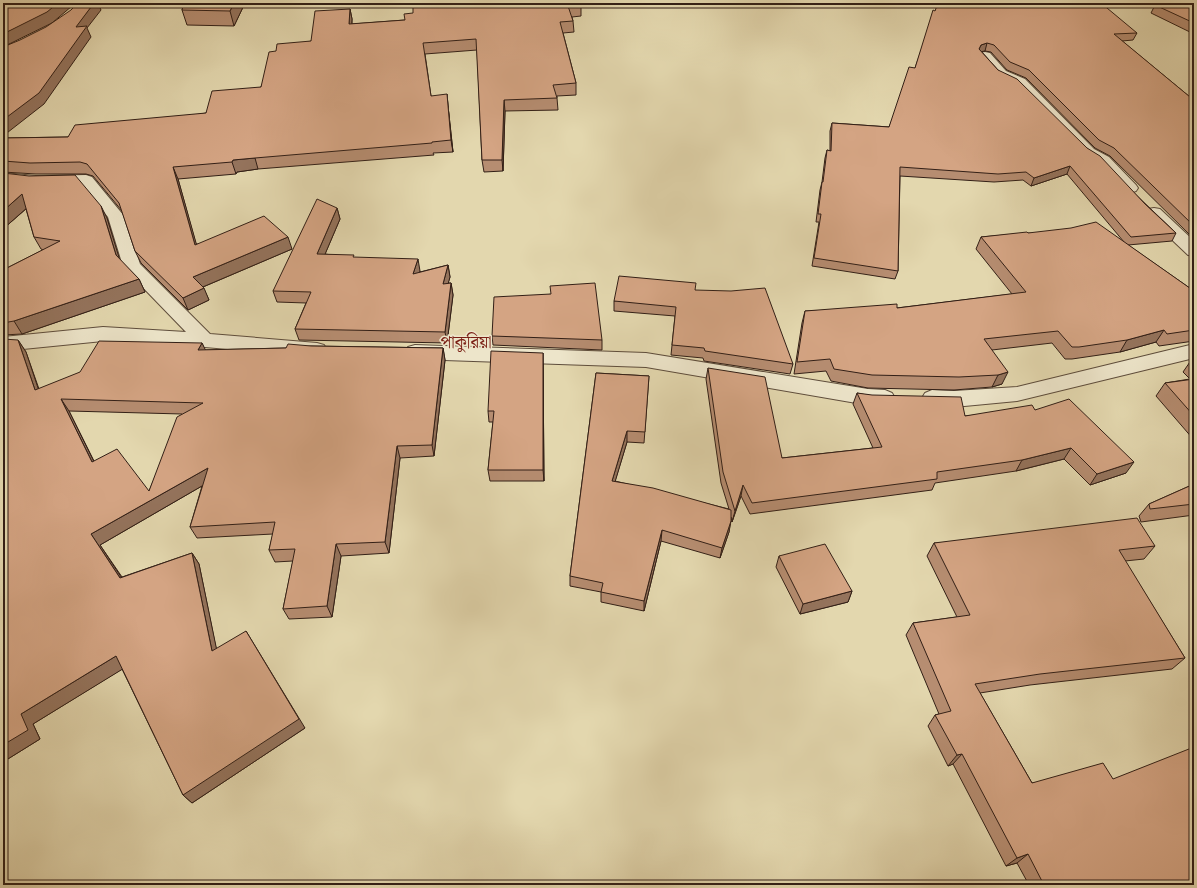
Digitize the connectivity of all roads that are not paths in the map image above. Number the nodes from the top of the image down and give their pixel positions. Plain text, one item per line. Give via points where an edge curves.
1 (985, 56) edge
2 (3, 178) edge
3 (1194, 250) edge
4 (204, 340) junction
5 (3, 344) edge
6 (338, 350) edge
7 (394, 351) edge
8 (1194, 351) edge

1 - 3 street via 1001,74 1020,82 1089,152 1103,160
2 - 4 street via 36,181 86,180 116,216 132,266
4 - 5 street via 103,334
4 - 6 street
7 - 8 street via 646,360 868,398 954,399 1017,394

